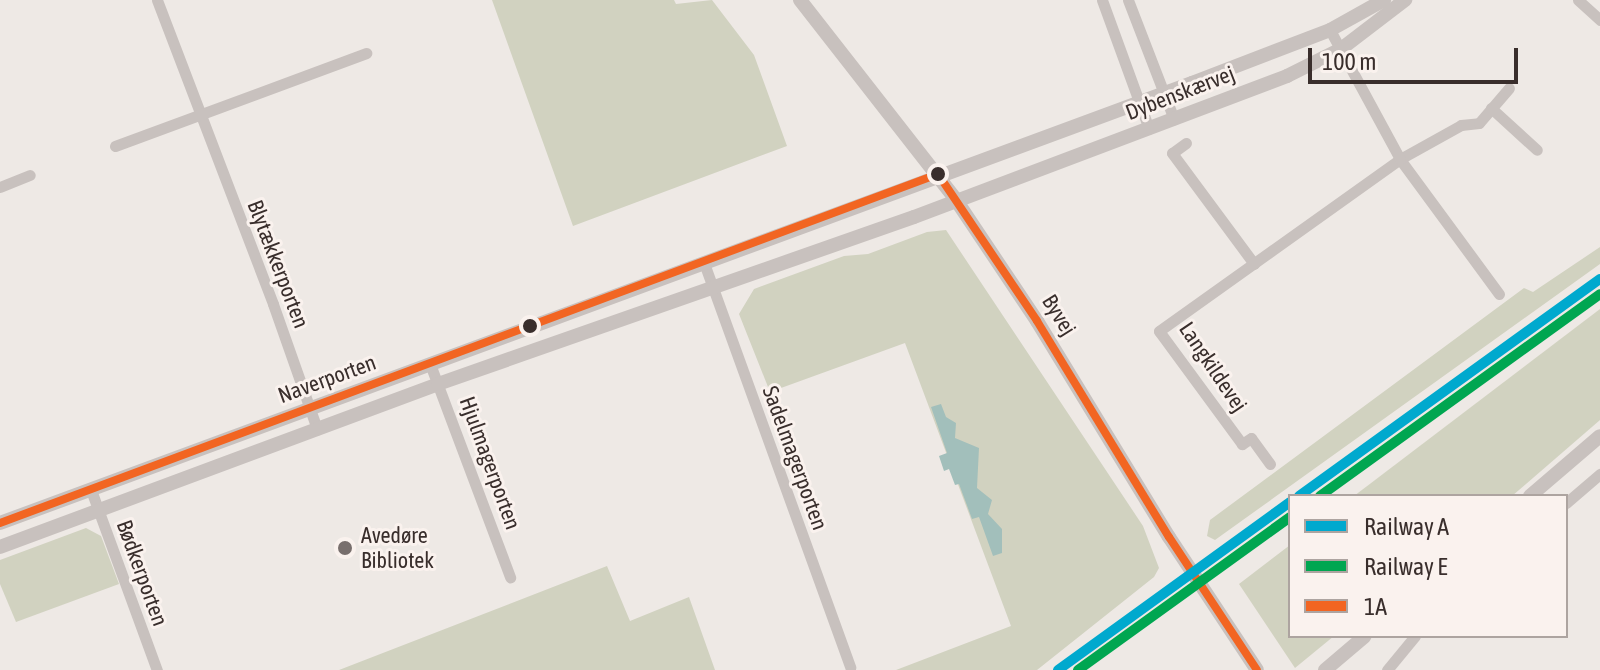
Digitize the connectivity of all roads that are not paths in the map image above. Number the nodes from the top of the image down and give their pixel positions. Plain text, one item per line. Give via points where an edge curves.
1 (157, 0) edge
2 (800, 0) edge
3 (1102, 0) edge
4 (1128, 0) edge
5 (1384, 0) edge
6 (1405, 0) edge
7 (1578, 0) edge
8 (1600, 20) edge
9 (1330, 30) junction
10 (1341, 49) junction
11 (366, 53) dead end
12 (1509, 88) dead end
13 (1164, 93) junction
14 (1140, 102) junction
15 (1491, 108) junction
16 (200, 114) junction
17 (1174, 119) junction
18 (1149, 129) junction
19 (1186, 143) dead end
20 (115, 146) dead end
21 (1537, 150) dead end
22 (1400, 159) junction
23 (938, 174) junction
24 (30, 175) dead end
25 (0, 187) edge
26 (956, 200) junction
27 (704, 263) junction
28 (1254, 264) junction
29 (713, 289) junction
30 (1499, 294) dead end
31 (430, 364) junction
32 (438, 384) junction
33 (309, 409) junction
34 (317, 429) junction
35 (1600, 436) edge
36 (1270, 464) dead end
37 (1600, 474) edge
38 (91, 490) junction
39 (1532, 494) edge
40 (1568, 501) edge
41 (98, 510) junction
42 (0, 523) edge
43 (0, 547) edge
44 (510, 577) dead end
45 (1363, 638) edge
46 (1413, 638) edge
47 (850, 667) dead end
48 (157, 670) edge
49 (1257, 670) edge
50 (1325, 670) edge
51 (1387, 670) edge

1 - 16 street, Blytækkerporten
2 - 23 street, Byvej
3 - 14 street
4 - 13 street
5 - 9 street, Dybenskærvej
6 - 10 street, Dybenskærvej
7 - 8 street
9 - 10 street
9 - 13 street, Dybenskærvej
10 - 17 street, Dybenskærvej via 1287,76
10 - 22 street
11 - 16 street
12 - 15 street, Langkildevej
13 - 14 street, Dybenskærvej
13 - 17 street
14 - 18 street
14 - 23 street, Dybenskærvej
15 - 21 street
15 - 22 street, Langkildevej via 1479,123 1461,125
16 - 20 street
16 - 33 street, Blytækkerporten
17 - 18 street, Dybenskærvej
18 - 26 street, Dybenskærvej
19 - 28 street via 1172,153
22 - 28 street, Langkildevej
22 - 30 street
23 - 26 street, Byvej
23 - 27 street, Naverporten
24 - 25 street
26 - 29 street, Naverporten
26 - 49 street, Byvej
27 - 29 street, Sadelmagerporten
27 - 31 street, Naverporten
28 - 36 street, Langkildevej via 1159,331 1242,444 1251,438
29 - 32 street, Naverporten
29 - 47 street, Sadelmagerporten
31 - 32 street, Hjulmagerporten
31 - 33 street, Naverporten
32 - 34 street, Naverporten
32 - 44 street, Hjulmagerporten
33 - 34 street, Blytækkerporten
33 - 38 street, Naverporten
34 - 41 street, Naverporten
35 - 39 street
37 - 40 street
38 - 41 street, Bødkerporten
38 - 42 street, Naverporten
41 - 43 street, Naverporten
41 - 48 street, Bødkerporten
45 - 50 street
46 - 51 street

